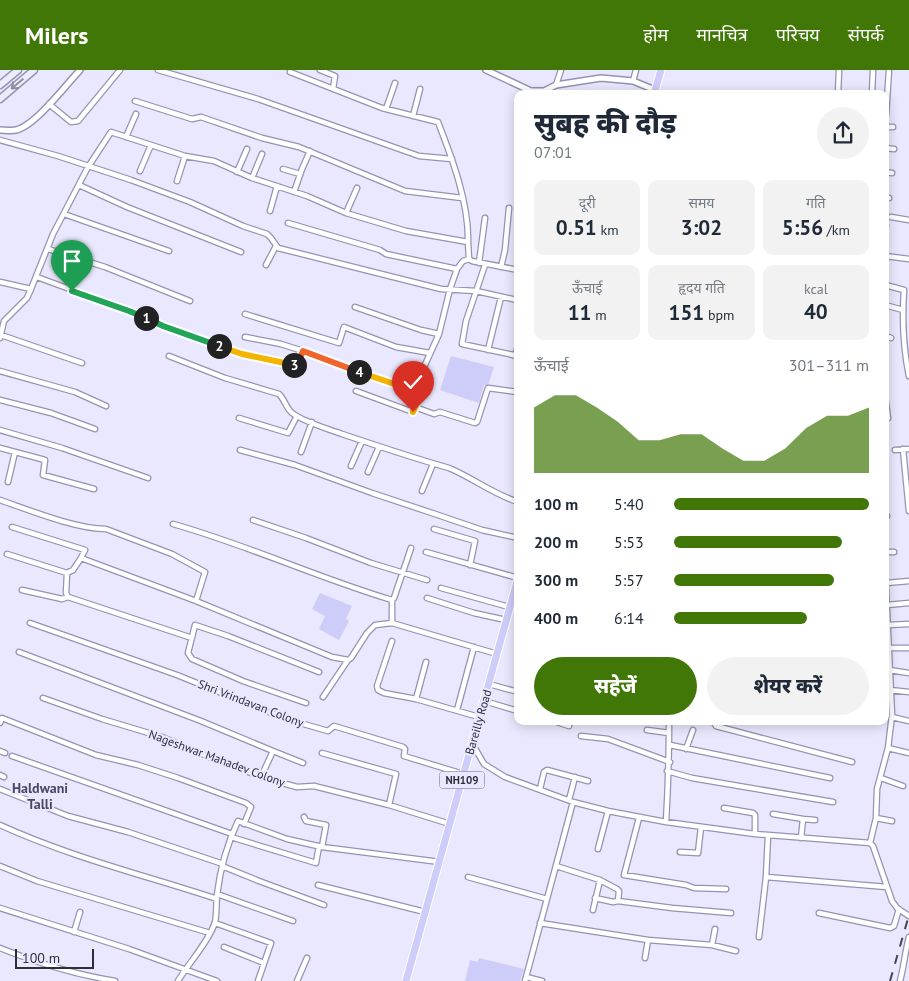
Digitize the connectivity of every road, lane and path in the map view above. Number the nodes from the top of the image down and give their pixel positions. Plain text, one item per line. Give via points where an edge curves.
1 (18, 70) edge
2 (34, 70) edge
3 (80, 70) edge
4 (120, 70) edge
5 (158, 70) edge
6 (320, 70) edge
7 (486, 70) edge
8 (561, 70) edge
9 (636, 70) edge
10 (661, 70) edge
11 (839, 70) edge
12 (873, 70) edge
13 (890, 70) edge
14 (290, 72) dead end
15 (633, 81) junction
16 (395, 83) dead end
17 (0, 85) edge
18 (556, 86) junction
19 (333, 89) junction
20 (420, 89) dead end
21 (529, 90) edge
22 (546, 90) edge
23 (651, 90) edge
24 (656, 90) edge
25 (838, 90) edge
26 (872, 90) edge
27 (888, 90) edge
28 (0, 99) edge
29 (135, 101) dead end
30 (49, 104) junction
31 (386, 109) junction
32 (136, 114) dead end
33 (413, 116) junction
34 (889, 128) edge
35 (892, 128) dead end
36 (0, 130) edge
37 (126, 137) junction
38 (0, 140) edge
39 (151, 145) junction
40 (889, 148) edge
41 (247, 149) dead end
42 (894, 149) dead end
43 (310, 151) junction
44 (262, 154) dead end
45 (186, 156) junction
46 (452, 159) junction
47 (88, 168) junction
48 (283, 169) dead end
49 (140, 171) dead end
50 (237, 172) junction
51 (889, 173) edge
52 (892, 173) dead end
53 (300, 174) junction
54 (252, 178) junction
55 (177, 181) dead end
56 (79, 185) junction
57 (276, 186) junction
58 (357, 188) dead end
59 (294, 192) junction
60 (462, 198) junction
61 (509, 208) dead end
62 (270, 212) dead end
63 (346, 213) junction
64 (64, 214) junction
65 (891, 217) dead end
66 (485, 218) dead end
67 (909, 220) edge
68 (288, 223) dead end
69 (468, 242) junction
70 (276, 246) junction
71 (48, 249) junction
72 (168, 251) dead end
73 (241, 252) dead end
74 (889, 256) edge
75 (469, 259) junction
76 (909, 259) edge
77 (479, 263) junction
78 (266, 265) dead end
79 (485, 265) junction
80 (501, 267) junction
81 (457, 269) junction
82 (514, 269) edge
83 (37, 277) junction
84 (0, 282) edge
85 (889, 285) edge
86 (31, 289) junction
87 (450, 290) junction
88 (476, 291) junction
89 (501, 296) junction
90 (514, 299) edge
91 (190, 301) dead end
92 (889, 306) edge
93 (354, 307) dead end
94 (902, 310) junction
95 (245, 314) dead end
96 (2, 320) edge
97 (439, 334) junction
98 (906, 335) edge
99 (0, 336) edge
100 (245, 337) dead end
101 (488, 350) junction
102 (303, 351) junction
103 (430, 353) junction
104 (169, 356) dead end
105 (514, 356) edge
106 (82, 363) dead end
107 (908, 367) edge
108 (0, 371) edge
109 (909, 376) edge
110 (356, 391) dead end
111 (514, 391) edge
112 (418, 392) junction
113 (0, 400) edge
114 (106, 406) dead end
115 (415, 407) junction
116 (297, 416) junction
117 (239, 418) dead end
118 (312, 422) junction
119 (95, 429) dead end
120 (0, 430) edge
121 (362, 441) junction
122 (380, 447) junction
123 (0, 448) edge
124 (903, 449) junction
125 (909, 449) edge
126 (240, 450) dead end
127 (895, 450) dead end
128 (15, 452) junction
129 (301, 452) dead end
130 (433, 464) junction
131 (351, 466) dead end
132 (368, 472) dead end
133 (148, 478) dead end
134 (8, 482) dead end
135 (94, 489) dead end
136 (422, 491) dead end
137 (0, 500) edge
138 (514, 500) edge
139 (909, 511) edge
140 (253, 520) dead end
141 (173, 524) dead end
142 (12, 528) dead end
143 (434, 529) dead end
144 (514, 537) edge
145 (411, 548) dead end
146 (426, 552) dead end
147 (889, 552) edge
148 (894, 552) dead end
149 (7, 554) dead end
150 (81, 558) junction
151 (470, 565) junction
152 (403, 572) junction
153 (67, 573) junction
154 (427, 580) dead end
155 (514, 580) edge
156 (909, 581) edge
157 (889, 582) edge
158 (441, 588) dead end
159 (22, 590) dead end
160 (514, 591) edge
161 (68, 597) junction
162 (427, 598) dead end
163 (392, 600) junction
164 (196, 601) junction
165 (909, 603) edge
166 (889, 605) edge
167 (509, 607) junction
168 (506, 620) junction
169 (30, 622) dead end
170 (392, 623) junction
171 (909, 624) edge
172 (889, 625) edge
173 (192, 638) junction
174 (392, 641) dead end
175 (474, 648) junction
176 (889, 648) edge
177 (909, 648) edge
178 (19, 652) dead end
179 (497, 654) junction
180 (348, 660) junction
181 (426, 662) dead end
182 (889, 670) joint
183 (319, 672) dead end
184 (909, 673) edge
185 (489, 684) junction
186 (890, 690) junction
187 (514, 691) edge
188 (909, 692) edge
189 (322, 697) dead end
190 (43, 698) dead end
191 (416, 700) junction
192 (484, 701) junction
193 (306, 702) dead end
194 (457, 710) junction
195 (514, 710) edge
196 (479, 717) junction
197 (892, 717) junction
198 (909, 721) edge
199 (0, 723) edge
200 (566, 725) edge
201 (669, 725) edge
202 (715, 725) edge
203 (569, 726) dead end
204 (647, 730) dead end
205 (693, 730) dead end
206 (669, 734) junction
207 (581, 736) dead end
208 (472, 743) junction
209 (670, 746) junction
210 (888, 748) junction
211 (686, 749) junction
212 (273, 751) junction
213 (322, 753) dead end
214 (909, 753) edge
215 (12, 756) dead end
216 (670, 762) junction
217 (852, 762) dead end
218 (303, 763) dead end
219 (668, 771) junction
220 (463, 774) junction
221 (260, 777) junction
222 (575, 777) junction
223 (830, 778) dead end
224 (880, 778) junction
225 (588, 781) dead end
226 (903, 786) dead end
227 (0, 789) edge
228 (540, 789) junction
229 (571, 801) junction
230 (834, 802) dead end
231 (389, 805) junction
232 (724, 808) dead end
233 (608, 811) junction
234 (773, 814) dead end
235 (304, 817) dead end
236 (639, 818) junction
237 (802, 818) junction
238 (876, 818) junction
239 (815, 820) dead end
240 (892, 821) dead end
241 (666, 822) junction
242 (244, 824) junction
243 (450, 824) junction
244 (0, 825) edge
245 (701, 827) junction
246 (755, 834) junction
247 (231, 836) junction
248 (768, 836) junction
249 (800, 838) junction
250 (870, 842) junction
251 (321, 846) junction
252 (598, 849) dead end
253 (680, 852) dead end
254 (440, 862) junction
255 (223, 865) junction
256 (0, 866) edge
257 (556, 866) junction
258 (468, 877) dead end
259 (766, 877) junction
260 (600, 880) junction
261 (318, 885) dead end
262 (887, 887) junction
263 (726, 889) dead end
264 (217, 897) junction
265 (596, 898) junction
266 (547, 899) junction
267 (618, 901) junction
268 (324, 905) dead end
269 (0, 908) edge
270 (899, 909) junction
271 (593, 910) dead end
272 (80, 912) dead end
273 (425, 912) junction
274 (731, 913) dead end
275 (819, 913) dead end
276 (909, 916) edge
277 (293, 921) dead end
278 (540, 922) junction
279 (215, 923) junction
280 (715, 929) dead end
281 (74, 932) junction
282 (210, 934) junction
283 (759, 937) dead end
284 (909, 937) edge
285 (648, 940) junction
286 (712, 945) junction
287 (224, 947) dead end
288 (0, 948) edge
289 (736, 951) dead end
290 (307, 958) dead end
291 (645, 958) dead end
292 (264, 963) junction
293 (185, 969) junction
294 (525, 979) edge
295 (115, 981) edge
296 (178, 981) edge
297 (217, 981) edge
298 (258, 981) edge
299 (298, 981) edge
300 (406, 981) edge
301 (542, 981) edge
302 (900, 981) edge

1 - 17 main road
2 -> 28 main road
3 - 30 street
4 - 30 street via 78,121 71,122
5 - 46 street via 258,99 419,156
6 - 19 street via 335,76
7 - 21 street
8 - 18 street
9 - 15 street
10 - 24 highway
11 - 25 street
12 - 26 street
13 - 27 street
14 - 19 street
15 - 18 street via 601,78
15 - 23 street
16 - 31 street
18 - 22 street
19 - 31 street
20 - 33 street
29 - 43 street via 192,119 202,117
30 - 36 street via 25,126 17,130
31 - 33 street
32 - 37 street
33 - 46 street via 438,122
34 - 35 street
37 - 39 street
37 - 47 street via 111,132
38 - 47 street
39 - 45 street
39 - 49 street
40 - 42 street
41 - 50 street
43 - 53 street
43 - 60 street via 405,191
44 - 54 street
45 - 50 street via 214,161
45 - 55 street
46 - 60 street
47 - 56 street
47 - 70 street via 190,202 267,234
48 - 53 street
50 - 54 street
51 - 52 street
53 - 59 street
54 - 57 street
56 - 64 street
56 - 73 street
57 - 59 street
57 - 62 street
58 - 63 street
59 - 63 street
60 - 69 street
61 - 80 street
63 - 69 street via 406,231
64 - 71 street
64 - 72 street
65 - 67 street
66 - 77 street
68 - 81 street via 386,254
69 - 75 street
70 - 78 street
70 - 87 street
71 - 83 street
71 - 91 street via 105,267
74 - 76 street
75 - 77 street
75 - 81 street
77 - 79 street
79 - 80 street
79 - 88 street
80 - 82 street
81 - 87 street
83 - 86 street
83 - 102 street via 242,354 296,366
84 - 86 street
85 - 94 street via 904,290
86 - 96 street
87 - 88 street
87 - 97 street
88 - 89 street
88 - 101 street via 462,344
89 - 90 street
89 - 101 street
92 - 94 street
93 - 97 street
94 - 98 street
95 - 103 street via 339,343 344,327 396,347
96 - 99 street
97 - 103 street
98 - 107 street
99 - 106 street
100 - 102 street
101 - 105 street
102 - 112 street
103 - 112 street
104 - 116 street via 225,378 279,394
107 - 109 street
108 - 114 street via 75,392
110 - 115 street via 412,412
111 - 115 street via 488,388 475,423
112 - 115 street
113 - 119 street
116 - 117 street via 288,433
116 - 118 street
118 - 121 street
118 - 129 street
120 - 133 street
121 - 122 street
121 - 131 street
122 - 130 street
122 - 132 street
123 - 128 street
124 - 125 street
124 - 127 street
124 - 139 street
126 - 144 street via 295,465 482,530
128 - 134 street
128 - 135 street via 45,460 43,475
130 - 136 street
130 - 138 street via 460,473
137 - 164 street via 96,529 106,528 172,554 203,570 205,574
140 - 152 street
141 - 163 street via 210,534
142 - 150 street via 85,550
143 - 151 street via 474,540
145 - 152 street
146 - 151 street
147 - 148 street
149 - 153 street
150 - 153 street
150 - 164 street
151 - 155 street
152 - 154 street
152 - 163 street
153 - 161 street
156 - 157 street
158 - 167 street
159 - 161 street via 62,600
160 - 167 highway, Bareilly Road / NH109
161 - 173 street
162 - 168 street
163 - 170 street
164 - 180 street via 332,657
165 - 166 street
167 - 168 highway, Bareilly Road / NH109
168 - 179 highway, Bareilly Road / NH109
169 - 220 street, Shri Vrindavan Colony via 177,675 286,719 328,731 334,726 403,747 404,756
170 - 175 street
170 - 180 street via 375,625
171 - 172 street
173 - 183 street via 195,625
173 - 193 street via 188,653 192,660
174 - 191 street via 378,690
175 - 179 street
175 - 194 street
176 - 177 street
178 - 212 street
179 - 185 highway, Bareilly Road / NH109
180 - 189 street
181 - 191 street
182 - 184 street
182 - 186 street
185 - 187 street
185 - 192 highway, Bareilly Road / NH109
186 - 188 street
186 - 197 street
190 - 221 street, Nageshwar Mahadev Colony via 162,737
191 - 194 street
192 - 195 street
192 - 196 highway, Bareilly Road / NH109
194 - 196 street
196 - 208 highway, Bareilly Road / NH109
197 - 198 street
197 - 210 street
199 - 242 street via 2,718 96,755 170,775 246,803 251,807
200 - 203 street
201 - 206 street
202 - 217 street
204 - 206 street
205 - 211 street
206 - 209 street
207 - 216 street via 608,739
208 - 220 highway, Bareilly Road / NH109
208 - 228 street via 484,764 523,785
209 - 211 street
209 - 216 street
210 - 214 street
210 - 224 street
211 - 223 street
212 - 218 street
212 - 221 street
213 - 231 street via 396,774
215 - 247 street
216 - 219 street
219 - 230 street
219 - 241 street
220 - 243 highway, Bareilly Road / NH109
221 - 231 street, Nageshwar Mahadev Colony via 297,787 314,786
222 - 225 street
222 - 228 street via 545,771
222 - 229 street
224 - 226 street
224 - 238 street
227 - 255 street via 68,816 128,832
228 - 229 street
229 - 233 street
229 - 257 street
231 - 243 street, Nageshwar Mahadev Colony
232 - 246 street via 753,812
233 - 236 street
233 - 252 street
234 - 237 street
235 - 251 street via 306,821 326,825
236 - 241 street
236 - 263 street via 624,875 694,888
237 - 239 street
237 - 249 street
238 - 240 street
238 - 250 street
241 - 245 street
242 - 247 street via 238,822
242 - 251 street via 287,839
243 - 254 highway, Bareilly Road / NH109
244 - 264 street via 96,862
245 - 246 street
245 - 253 street via 698,853
246 - 248 street
247 - 251 street via 316,863
247 - 255 street
248 - 249 street
248 - 259 street
249 - 250 street
250 - 262 street
251 - 254 street
254 - 273 highway, Bareilly Road / NH109
255 - 264 street
255 - 268 street
256 - 282 street via 37,881
257 - 260 street
257 - 266 street
258 - 266 street
259 - 262 street
259 - 283 street
260 - 265 street
260 - 267 street via 619,890
261 - 273 street
262 - 270 street
264 - 277 street
264 - 279 street
265 - 267 street
265 - 271 street
266 - 278 street
267 - 274 street
269 - 281 street
270 - 275 street via 894,926 890,928
270 - 276 street
272 - 281 street
273 - 300 highway, Bareilly Road / NH109
278 - 285 street
278 - 294 street
279 - 282 street
279 - 292 street via 271,944
280 - 286 street
281 - 293 street
282 - 293 street
284 - 302 street
285 - 286 street
285 - 291 street
286 - 289 street
287 - 292 street
288 - 295 street via 75,974
290 - 299 street
292 - 298 street
293 - 296 street
293 - 297 street
294 - 301 street

